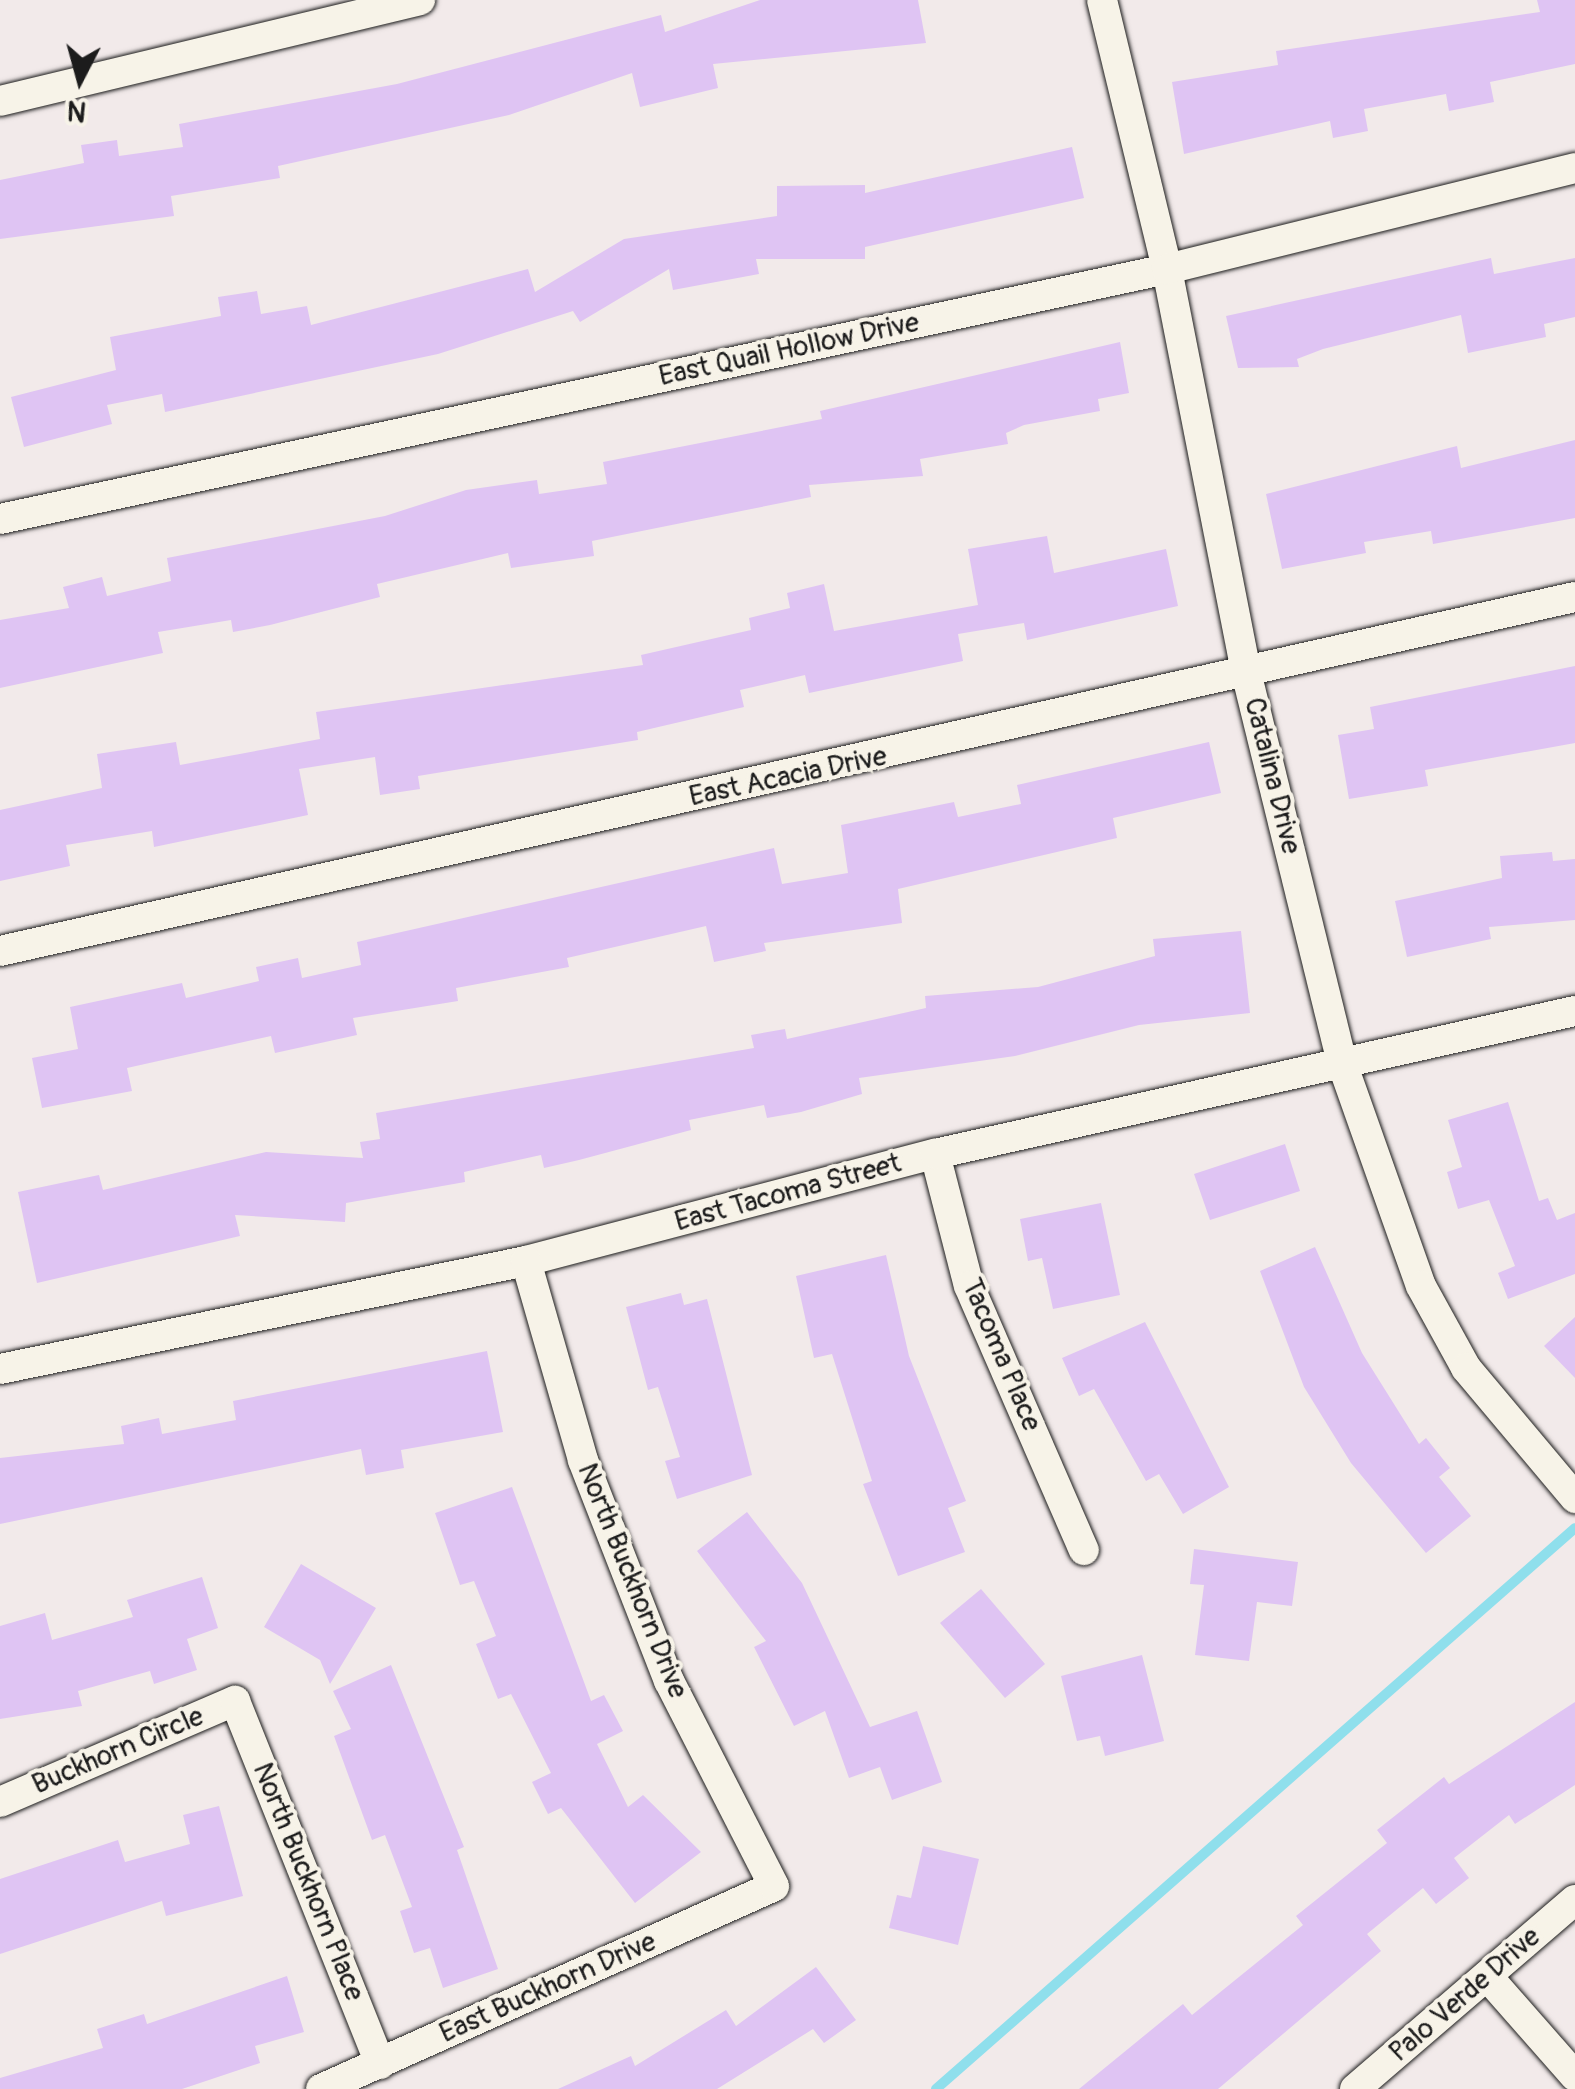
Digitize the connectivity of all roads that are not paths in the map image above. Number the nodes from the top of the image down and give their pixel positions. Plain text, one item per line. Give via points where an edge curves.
1 (420, 0) edge
2 (1102, 0) edge
3 (0, 102) edge
4 (1575, 168) edge
5 (1167, 269) junction
6 (0, 519) edge
7 (1575, 598) edge
8 (1247, 676) junction
9 (0, 951) edge
10 (1575, 1011) edge
11 (1343, 1066) junction
12 (935, 1154) junction
13 (526, 1261) junction
14 (0, 1369) edge
15 (1575, 1498) edge
16 (1084, 1550) dead end
17 (236, 1701) joint
18 (0, 1802) edge
19 (774, 1886) joint
20 (1575, 1900) edge
21 (1487, 1976) junction
22 (380, 2064) junction
23 (1575, 2076) edge
24 (321, 2089) edge
25 (1355, 2089) edge

1 - 3 street
2 - 5 street, Catalina Drive
4 - 5 street, East Quail Hollow Drive
5 - 6 street, East Quail Hollow Drive
5 - 8 street, Catalina Drive
7 - 8 street, East Acacia Drive
8 - 9 street, East Acacia Drive
8 - 11 street, Catalina Drive
10 - 11 street, East Tacoma Street
11 - 12 street, East Tacoma Street
11 - 15 street, Catalina Drive via 1421,1286 1466,1368
12 - 13 street, East Tacoma Street
12 - 16 street, Tacoma Place via 970,1286
13 - 14 street, East Tacoma Street
13 - 19 street, North Buckhorn Drive via 583,1460 669,1681
17 - 18 street, Buckhorn Circle
17 - 22 street, North Buckhorn Place
19 - 22 street, East Buckhorn Drive
20 - 21 street, Palo Verde Drive
21 - 23 street
21 - 25 street, Palo Verde Drive
22 - 24 street, East Buckhorn Drive

